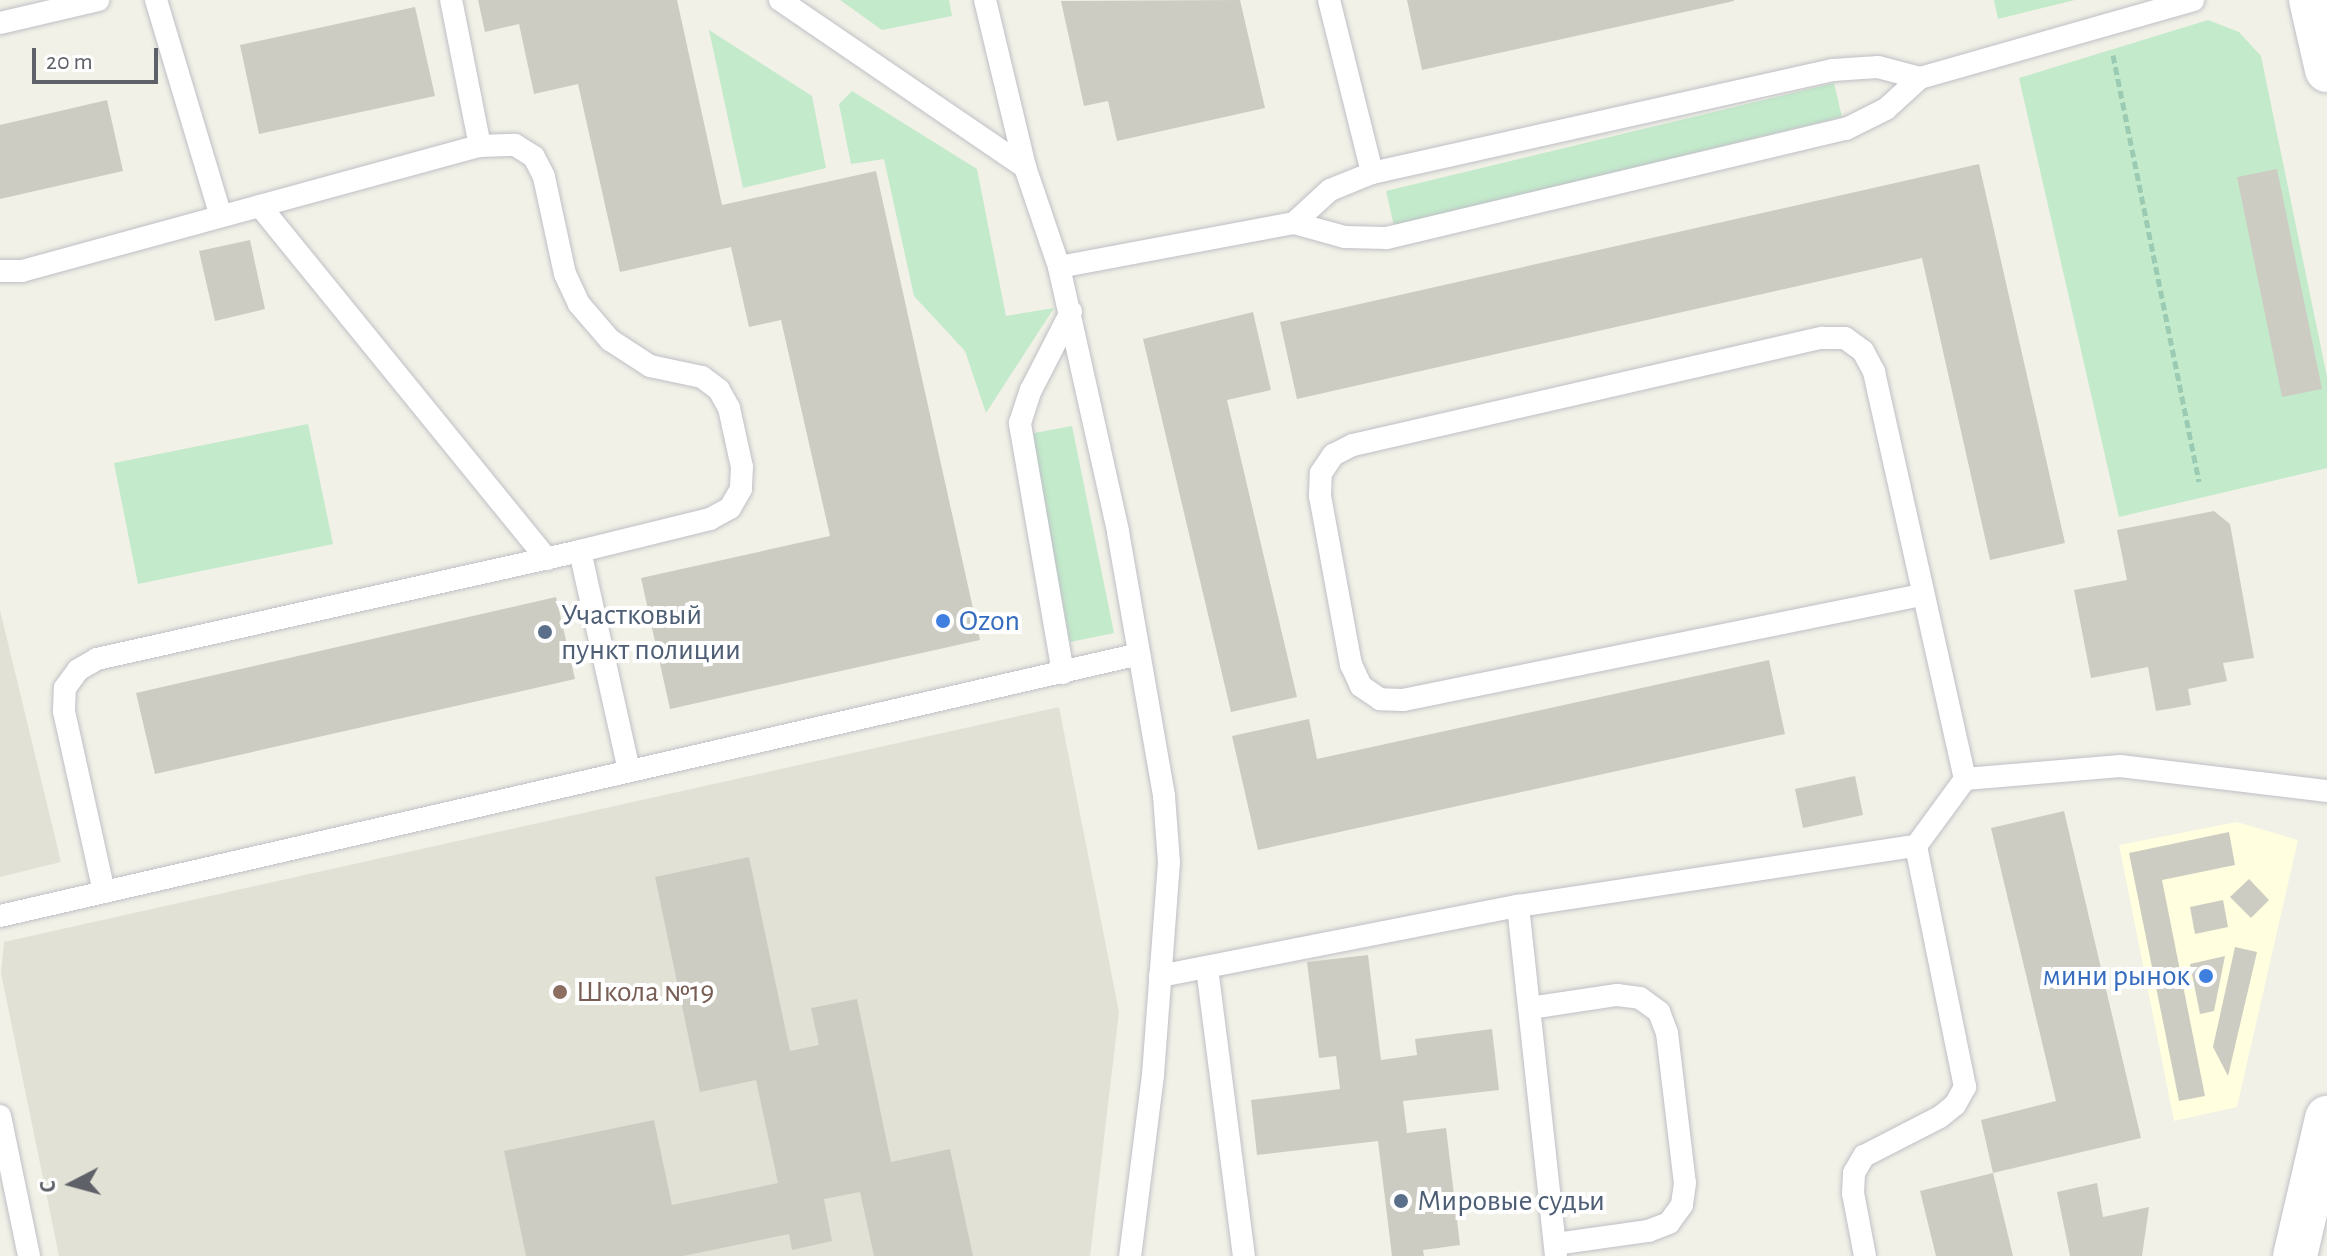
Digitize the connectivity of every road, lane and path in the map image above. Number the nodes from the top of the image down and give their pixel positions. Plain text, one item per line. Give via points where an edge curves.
1 (98, 0) edge
2 (156, 0) edge
3 (451, 0) edge
4 (780, 0) edge
5 (985, 0) edge
6 (1329, 0) edge
7 (2193, 0) edge
8 (2311, 0) edge
9 (2113, 22) junction
10 (0, 23) edge
11 (2327, 70) edge
12 (1920, 78) junction
13 (480, 146) junction
14 (1025, 167) junction
15 (1372, 173) junction
16 (260, 206) junction
17 (220, 214) junction
18 (1294, 223) junction
19 (1059, 267) junction
20 (0, 271) edge
21 (1071, 312) junction
22 (2199, 481) dead end
23 (580, 551) junction
24 (547, 559) junction
25 (1921, 595) junction
26 (1139, 654) junction
27 (1063, 673) junction
28 (629, 771) junction
29 (1965, 779) junction
30 (2327, 791) edge
31 (1916, 846) junction
32 (104, 892) junction
33 (1518, 906) junction
34 (0, 916) edge
35 (1207, 968) junction
36 (1160, 976) junction
37 (1530, 1008) junction
38 (0, 1116) edge
39 (2325, 1140) edge
40 (6, 1170) edge
41 (1555, 1250) edge
42 (29, 1256) edge
43 (1130, 1256) edge
44 (1244, 1256) edge
45 (1865, 1256) edge
46 (2295, 1256) edge

1 - 10 lane
2 - 17 lane
3 - 13 lane
4 - 14 lane
5 - 14 lane
6 - 15 lane
7 - 9 lane
8 - 11 street
9 - 12 lane
9 - 22 path via 2111,45
12 - 15 lane via 1878,67 1833,70
12 - 18 lane via 1886,109 1846,129 1387,238 1345,237
13 - 16 lane
13 - 23 lane via 515,145 534,157 544,177 565,274 579,304 610,340 650,366 702,377 719,390 729,408 742,467 741,489 730,508 710,519
14 - 19 lane
15 - 18 lane via 1330,190
16 - 17 lane
16 - 24 lane
17 - 20 lane via 22,271
18 - 19 lane
19 - 21 lane
21 - 26 lane
21 - 27 lane via 1020,423
23 - 24 lane
23 - 28 lane
24 - 32 lane via 97,659 78,670 65,688 64,711
25 - 25 lane via 1874,372 1863,351 1845,338 1822,338 1353,445 1333,455 1321,473 1320,496 1351,665 1361,686 1380,699 1403,700
25 - 29 lane
26 - 27 lane
26 - 36 lane via 1164,796 1169,862
27 - 28 lane
28 - 32 lane
29 - 30 lane via 2120,766
29 - 31 lane
31 - 33 lane
31 - 45 lane via 1965,1087 1940,1117 1864,1156 1854,1173 1853,1193
32 - 34 lane
33 - 35 lane
33 - 37 lane
35 - 36 lane
35 - 44 lane
36 - 43 lane
37 - 41 lane
37 - 41 lane via 1617,995 1640,998 1659,1012 1667,1033 1685,1183 1682,1205 1669,1223
38 - 40 lane
39 - 46 street
40 - 42 lane

